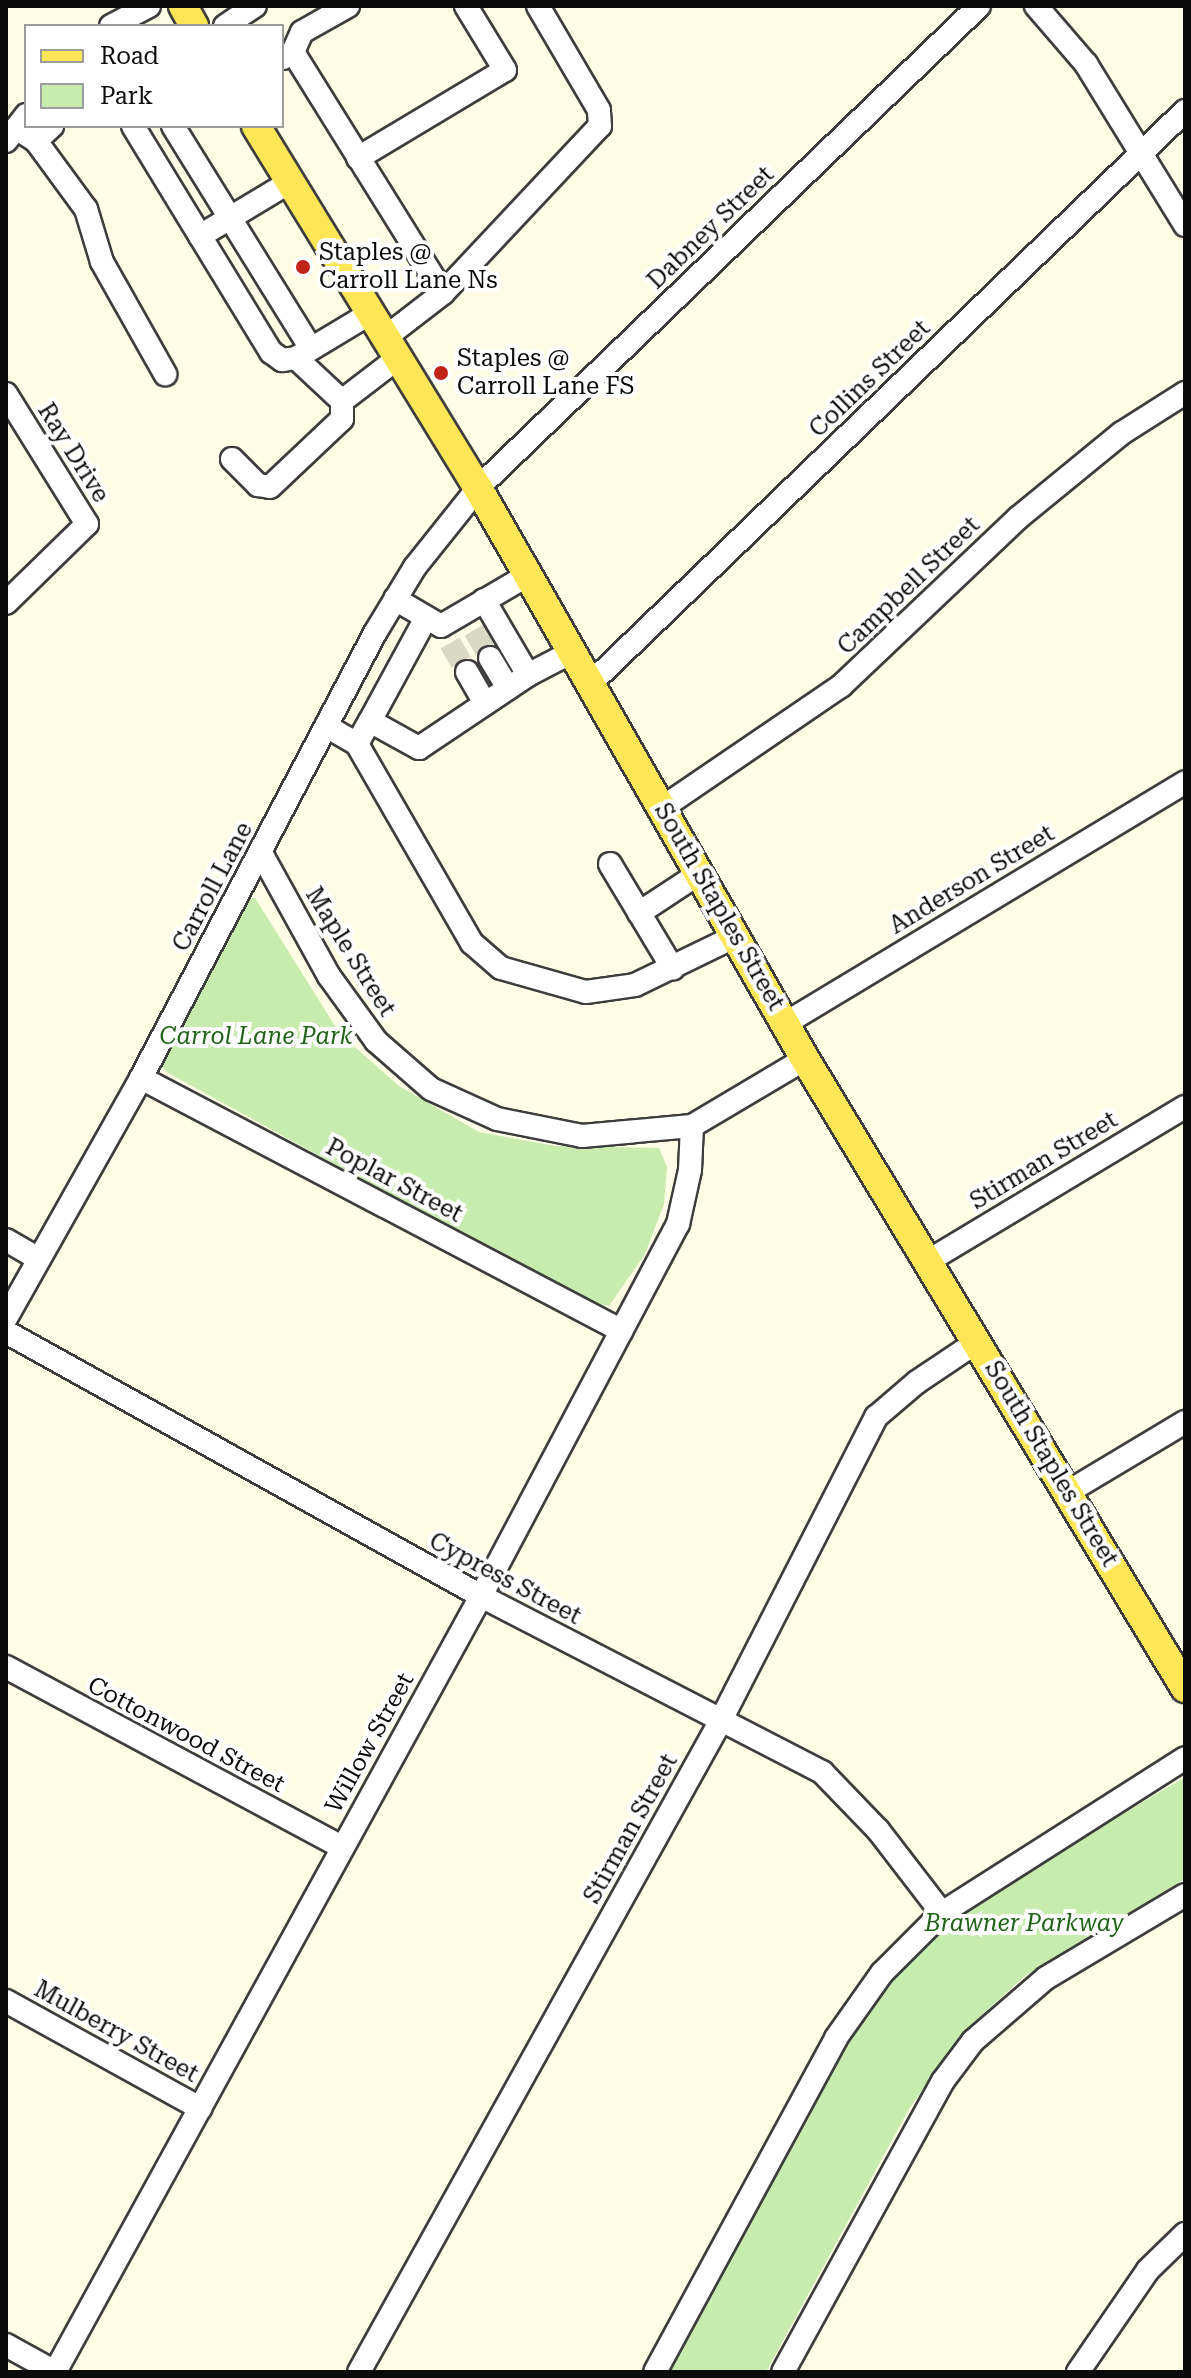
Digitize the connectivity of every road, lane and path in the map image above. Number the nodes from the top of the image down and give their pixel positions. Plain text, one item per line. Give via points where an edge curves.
1 (149, 6) edge
2 (183, 6) edge
3 (255, 6) edge
4 (348, 6) edge
5 (466, 6) edge
6 (538, 6) edge
7 (979, 6) edge
8 (1036, 6) edge
9 (115, 24) edge
10 (193, 24) edge
11 (228, 24) edge
12 (287, 55) edge
13 (1185, 111) edge
14 (16, 128) edge
15 (134, 128) edge
16 (174, 128) edge
17 (257, 128) edge
18 (44, 134) edge
19 (1144, 152) junction
20 (358, 158) junction
21 (290, 182) junction
22 (231, 218) junction
23 (1185, 225) edge
24 (200, 236) junction
25 (443, 293) junction
26 (371, 313) junction
27 (392, 348) junction
28 (303, 353) junction
29 (165, 374) dead end
30 (1185, 393) edge
31 (6, 394) edge
32 (342, 401) junction
33 (232, 459) dead end
34 (478, 488) junction
35 (528, 575) junction
36 (395, 599) junction
37 (484, 600) junction
38 (6, 603) edge
39 (439, 629) junction
40 (572, 652) junction
41 (490, 658) tunnel mouth
42 (467, 672) tunnel mouth
43 (528, 675) junction
44 (590, 684) junction
45 (508, 688) junction
46 (485, 703) junction
47 (370, 721) junction
48 (326, 726) junction
49 (357, 744) junction
50 (1185, 782) edge
51 (662, 808) junction
52 (261, 853) junction
53 (610, 864) dead end
54 (700, 873) junction
55 (639, 913) junction
56 (736, 936) junction
57 (673, 969) junction
58 (786, 1023) junction
59 (805, 1059) junction
60 (141, 1078) junction
61 (1185, 1107) edge
62 (692, 1126) junction
63 (6, 1240) edge
64 (36, 1257) junction
65 (930, 1260) junction
66 (6, 1318) edge
67 (622, 1331) junction
68 (6, 1332) edge
69 (978, 1341) junction
70 (1185, 1422) edge
71 (1068, 1492) junction
72 (481, 1596) junction
73 (6, 1667) edge
74 (1185, 1688) edge
75 (720, 1722) junction
76 (1185, 1758) edge
77 (341, 1847) junction
78 (1185, 1895) edge
79 (942, 1913) junction
80 (6, 2001) edge
81 (200, 2108) junction
82 (1185, 2234) edge
83 (6, 2345) edge
84 (55, 2372) edge
85 (359, 2372) edge
86 (655, 2372) edge
87 (783, 2372) edge
88 (1078, 2372) edge

1 - 9 street
2 - 10 main road
3 - 11 street
4 - 12 street via 302,32
5 - 20 street via 505,70
6 - 25 street via 599,110 600,126
7 - 34 street, Dabney Street
8 - 19 street via 1086,64
12 - 20 street
13 - 19 street, Collins Street
14 - 18 street
15 - 24 street
16 - 22 street
17 - 21 main road, South Staples Street
18 - 29 street via 86,209 102,262
19 - 23 street
19 - 44 street, Collins Street
20 - 25 street
21 - 22 street
21 - 26 main road, South Staples Street
22 - 24 street
22 - 28 street
24 - 28 street via 271,352 282,360
25 - 27 street
26 - 27 main road, South Staples Street
26 - 28 street
27 - 32 street
27 - 34 main road, South Staples Street
28 - 32 street
30 - 51 street, Campbell Street via 1122,433 1018,518 841,686
31 - 38 street, Ray Drive via 87,524
32 - 33 street via 342,419 270,487 258,485
34 - 35 main road, South Staples Street
34 - 36 street, Carroll Lane
35 - 37 street
35 - 40 main road, South Staples Street
36 - 39 street
36 - 48 street, Carroll Lane
37 - 39 street via 468,621
37 - 43 street
39 - 47 street
40 - 43 street
40 - 44 main road, South Staples Street
41 - 45 street
42 - 46 street
43 - 45 street
44 - 51 main road, South Staples Street
45 - 46 street
46 - 47 street via 419,748
47 - 49 street
48 - 49 street
48 - 52 street, Carroll Lane
49 - 57 street via 472,943 501,968 586,992 635,985
50 - 58 street, Anderson Street
51 - 54 main road, South Staples Street
52 - 60 street, Carroll Lane
52 - 62 street, Maple Street via 329,976 357,1015 376,1041 431,1089 497,1119 582,1136
53 - 55 street
54 - 55 street
54 - 56 main road, South Staples Street
55 - 57 street
56 - 57 street
56 - 58 main road, South Staples Street
58 - 59 main road, South Staples Street
59 - 62 street, Maple Street
59 - 65 main road, South Staples Street
60 - 64 street, Carroll Lane
60 - 67 street, Poplar Street
61 - 65 street, Stirman Street
62 - 67 street, Willow Street via 690,1170 678,1224
63 - 64 street
64 - 66 street, Carroll Lane
65 - 69 main road, South Staples Street
67 - 72 street, Willow Street
68 - 72 street, Cypress Street
69 - 71 main road, South Staples Street
69 - 75 street, Stirman Street via 876,1417
70 - 71 street
71 - 74 main road, South Staples Street
72 - 75 street, Cypress Street
72 - 77 street, Willow Street
73 - 77 street, Cottonwood Street
75 - 79 street, Cypress Street via 822,1772 878,1830
75 - 85 street, Stirman Street
76 - 79 street
77 - 81 street, Willow Street
78 - 87 street via 1046,1978 973,2041 943,2081
79 - 86 street via 882,1973 836,2038
80 - 81 street, Mulberry Street
81 - 84 street, Willow Street
82 - 88 street via 1148,2270
83 - 84 street

